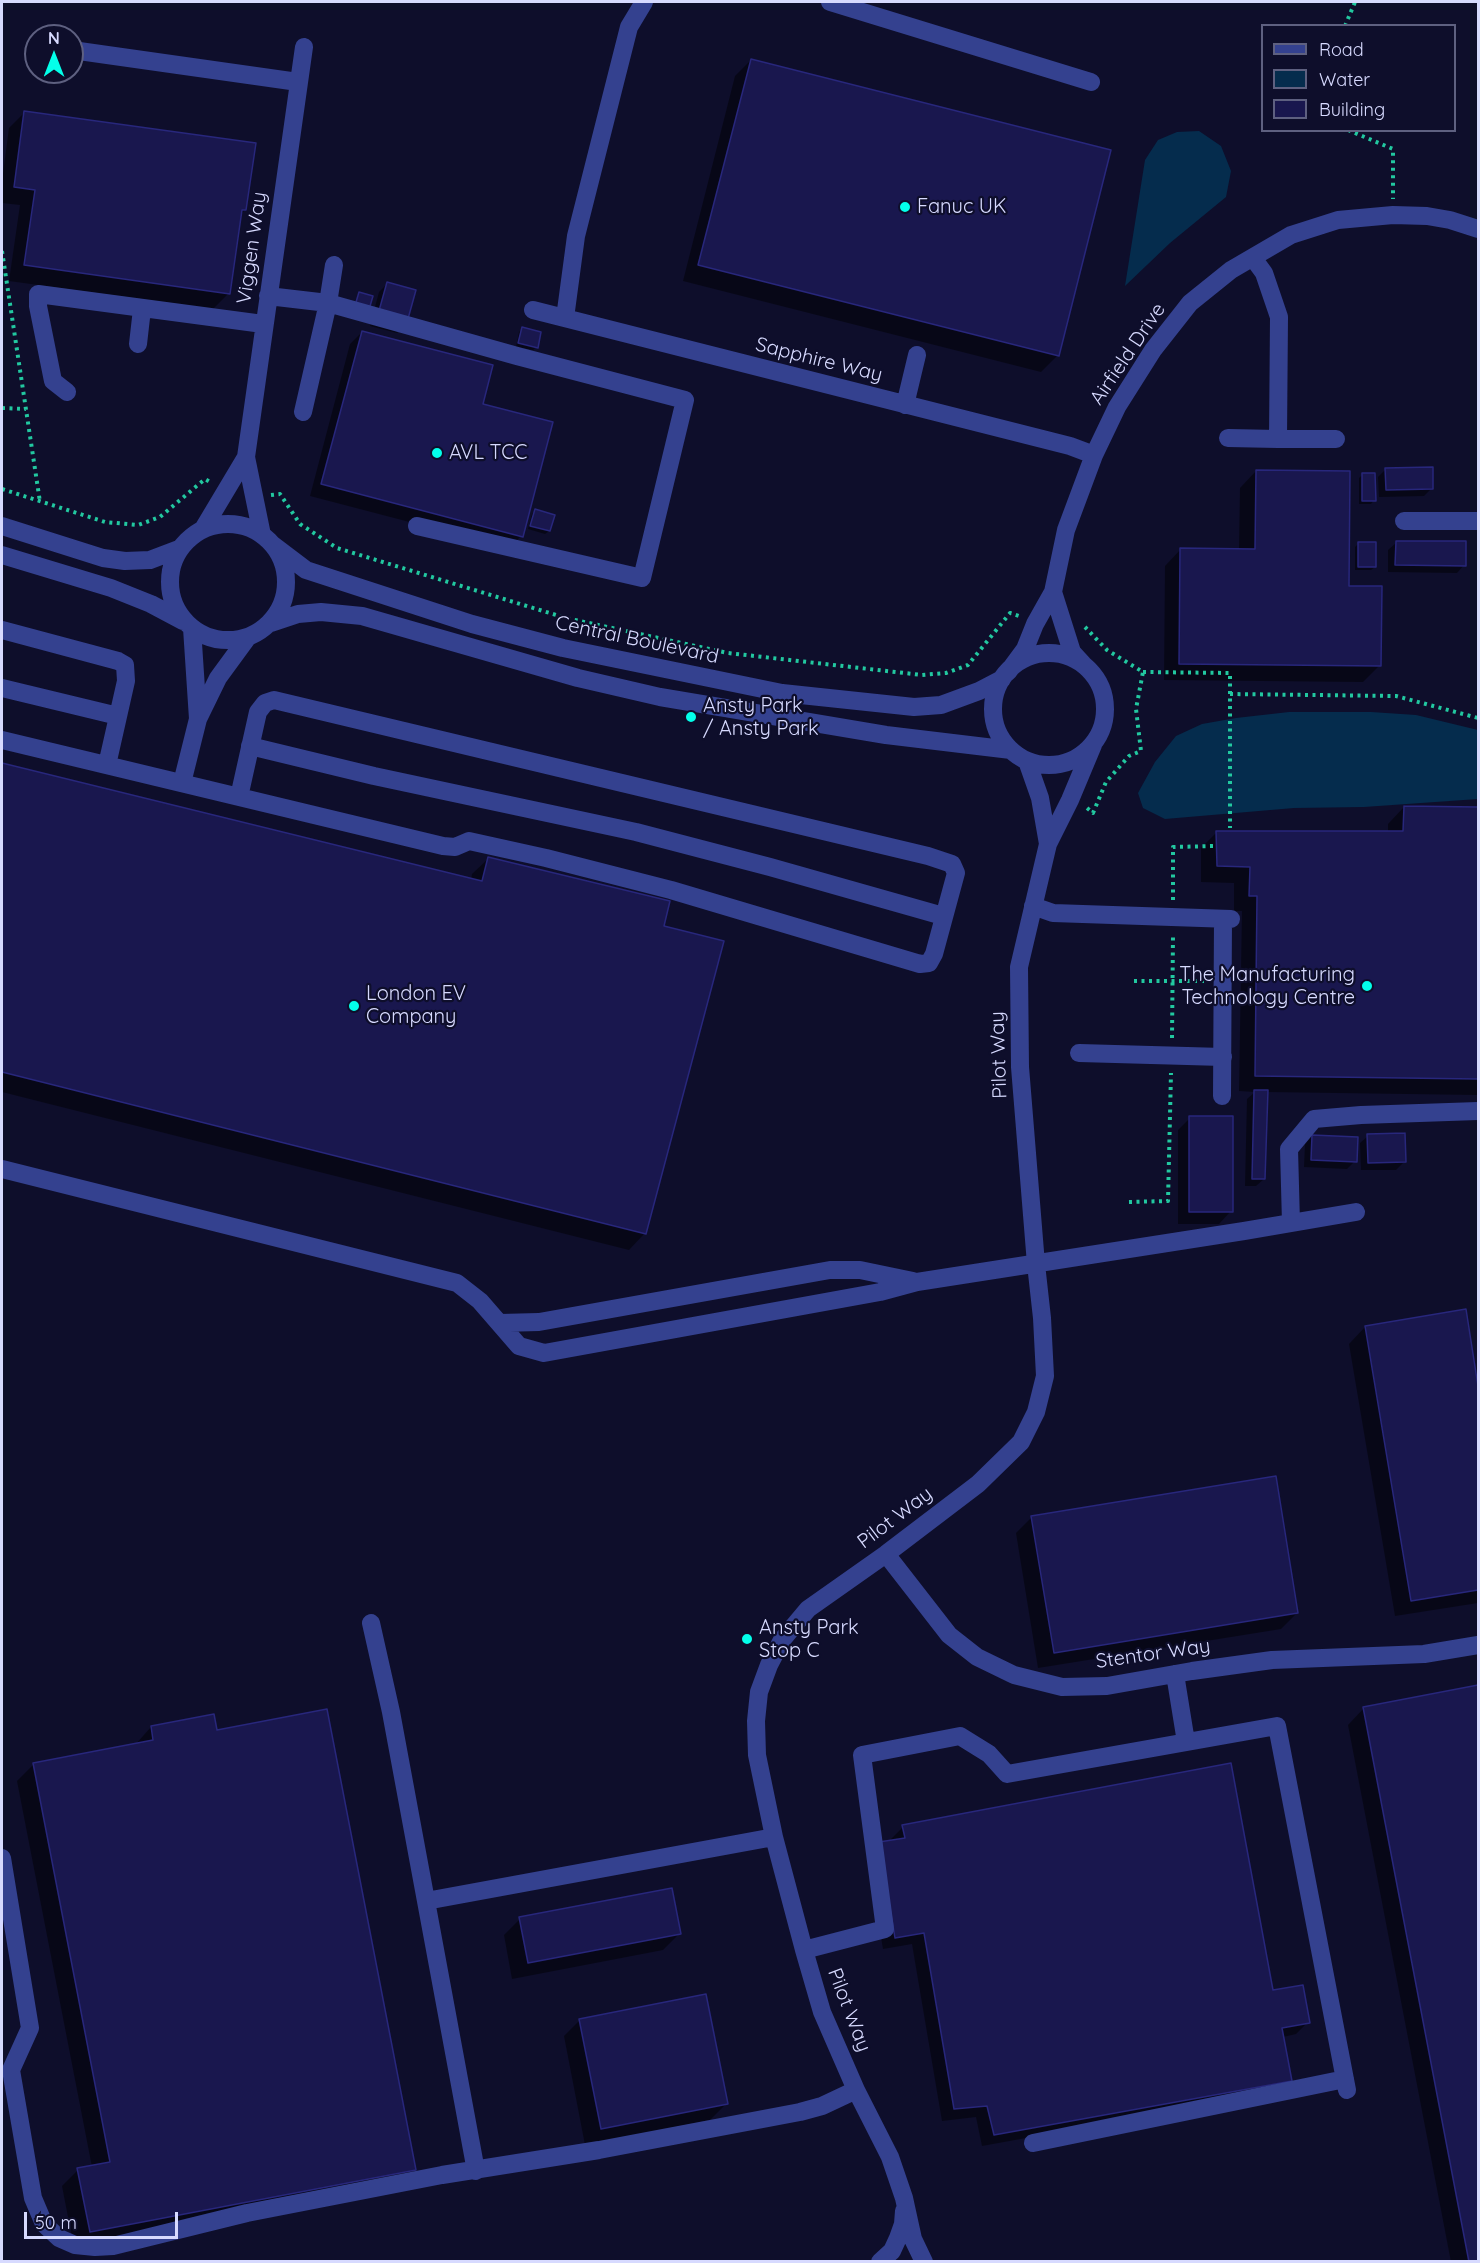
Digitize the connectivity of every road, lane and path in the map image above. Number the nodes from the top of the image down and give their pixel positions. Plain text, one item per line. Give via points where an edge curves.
1 (644, 2) edge
2 (830, 2) edge
3 (1355, 2) edge
4 (1346, 24) edge
5 (304, 47) dead end
6 (84, 53) edge
7 (298, 82) junction
8 (1091, 82) dead end
9 (1353, 132) edge
10 (1393, 214) junction
11 (1479, 229) edge
12 (2, 251) edge
13 (1253, 258) junction
14 (334, 265) dead end
15 (268, 296) junction
16 (328, 303) junction
17 (142, 309) junction
18 (532, 310) dead end
19 (566, 318) junction
20 (263, 324) junction
21 (138, 344) dead end
22 (917, 355) dead end
23 (67, 392) dead end
24 (905, 405) junction
25 (2, 408) edge
26 (26, 409) junction
27 (303, 412) dead end
28 (1228, 438) dead end
29 (1278, 439) junction
30 (1336, 439) dead end
31 (1094, 455) junction
32 (246, 456) junction
33 (2, 489) edge
34 (225, 491) junction
35 (254, 499) junction
36 (40, 502) junction
37 (1404, 521) dead end
38 (1479, 521) edge
39 (2, 526) edge
40 (417, 526) dead end
41 (203, 529) junction
42 (268, 540) junction
43 (179, 549) junction
44 (2, 555) edge
45 (1053, 592) junction
46 (1019, 616) dead end
47 (271, 622) junction
48 (187, 625) junction
49 (1079, 625) dead end
50 (2, 630) edge
51 (248, 637) junction
52 (1090, 670) junction
53 (1143, 672) junction
54 (1005, 676) junction
55 (2, 688) edge
56 (1230, 694) junction
57 (118, 716) junction
58 (1479, 718) edge
59 (198, 719) junction
60 (2, 740) edge
61 (1093, 745) junction
62 (250, 746) junction
63 (1011, 750) junction
64 (1027, 761) junction
65 (106, 765) junction
66 (182, 783) junction
67 (239, 797) junction
68 (1081, 804) dead end
69 (1230, 828) dead end
70 (1048, 844) junction
71 (1214, 846) dead end
72 (1033, 906) junction
73 (943, 916) junction
74 (1174, 917) junction
75 (1134, 981) dead end
76 (1173, 981) junction
77 (1223, 981) junction
78 (1079, 1053) dead end
79 (1172, 1056) junction
80 (1223, 1057) junction
81 (1222, 1096) dead end
82 (1479, 1111) edge
83 (2, 1169) edge
84 (1129, 1202) dead end
85 (1356, 1212) dead end
86 (1292, 1223) junction
87 (1036, 1264) junction
88 (917, 1282) junction
89 (500, 1323) junction
90 (886, 1554) junction
91 (371, 1623) dead end
92 (1479, 1645) edge
93 (1175, 1674) junction
94 (1186, 1742) junction
95 (774, 1837) junction
96 (2, 1858) edge
97 (426, 1901) junction
98 (804, 1950) junction
99 (856, 2090) junction
100 (1033, 2143) dead end
101 (476, 2171) junction
102 (904, 2198) junction
103 (881, 2262) edge
104 (915, 2262) edge
105 (924, 2262) edge

1 - 19 street via 629,27 576,236
2 - 8 street
3 - 4 path
5 - 7 street, Viggen Way
6 - 7 street
7 - 15 street, Viggen Way
9 - 10 path via 1393,149
10 - 11 street, Airfield Drive via 1450,220
10 - 13 street, Airfield Drive via 1338,220 1292,235
12 - 26 path
13 - 29 street via 1264,273 1279,317
13 - 31 street, Airfield Drive via 1230,270 1190,303 1147,359
14 - 16 street
15 - 16 street
15 - 20 street, Viggen Way
16 - 27 street
16 - 40 street via 685,400 642,578
17 - 20 street
17 - 21 street
17 - 23 street via 38,294 52,381
18 - 19 street, Sapphire Way
19 - 24 street, Sapphire Way
20 - 32 street, Viggen Way
22 - 24 street
24 - 31 street, Sapphire Way
25 - 26 path
26 - 36 path
28 - 29 street
29 - 30 street
31 - 45 street, Airfield Drive via 1066,530
32 - 34 street, Viggen Way
32 - 35 street, Viggen Way
33 - 36 path
34 - 36 path via 205,479 160,517 138,525 105,522
34 - 41 street, Viggen Way
35 - 42 street, Viggen Way
35 - 46 path via 280,494 300,524 337,548 566,618 728,652 922,675 946,673 968,665 1010,612
37 - 38 street
39 - 43 street via 124,561 150,560
41 - 42 street via 235,524 249,527
41 - 43 street
42 - 47 street via 286,572 282,606
42 - 54 street, Central Boulevard via 306,570 472,624 563,648 782,693 914,707 941,705
43 - 48 street via 169,579 172,601
44 - 48 street via 111,588 151,604
45 - 52 street, Airfield Drive via 1072,652
45 - 54 street, Airfield Drive via 1025,650
47 - 51 street
47 - 63 street via 321,612 362,616 578,678 660,697 886,735
48 - 51 street via 205,636 220,639
48 - 59 street
49 - 53 path via 1083,624 1107,650
50 - 57 street via 125,665 126,681
51 - 59 street via 218,678
52 - 54 street via 1059,654 1041,654 1023,660
52 - 61 street via 1105,700 1101,732
53 - 56 path via 1230,673
53 - 68 path via 1136,709 1141,751 1129,756 1106,782 1093,813
54 - 63 street via 994,704 994,721
55 - 57 street
56 - 58 path via 1396,696
56 - 69 path
57 - 65 street
59 - 66 street
60 - 65 street
61 - 64 street via 1064,764
61 - 70 street, Pilot Way
62 - 67 street
62 - 73 street via 636,832
62 - 73 street via 258,712 274,700 928,856 952,864 956,873
63 - 64 street
64 - 70 street, Pilot Way via 1040,798
65 - 66 street
66 - 67 street
67 - 73 street via 443,846 455,847 469,841 546,858 671,890 920,964 929,963 934,954
70 - 72 street, Pilot Way
71 - 74 path via 1173,847
72 - 74 street via 1053,913
72 - 87 street, Pilot Way via 1019,967 1019,1056
74 - 76 path
74 - 77 street via 1227,919
75 - 76 path
76 - 77 path
76 - 79 path
77 - 80 street
78 - 79 street
79 - 80 street
79 - 84 path via 1168,1201
80 - 81 street
82 - 86 street via 1314,1119 1289,1149
83 - 89 street via 457,1283
85 - 86 street
86 - 87 street
87 - 88 street
87 - 90 street, Pilot Way via 1045,1376 1036,1412 1022,1442 978,1484
88 - 89 street via 860,1270 830,1270 539,1322
88 - 89 street via 544,1353 519,1346
90 - 93 street, Stentor Way via 949,1635 977,1657 1014,1675 1062,1687 1107,1686
90 - 95 street, Pilot Way via 808,1609 782,1640 769,1665 759,1692 756,1732
91 - 97 street
92 - 93 street, Stentor Way via 1424,1654 1272,1660
93 - 94 street
94 - 98 street via 1007,1774 989,1754 960,1736 862,1755 885,1929
94 - 100 street via 1277,1726 1346,2085
95 - 97 street
95 - 98 street, Pilot Way
96 - 101 street via 30,2028 11,2070 33,2198 44,2224 59,2238 75,2245 113,2246 247,2213
97 - 101 street
98 - 99 street, Pilot Way via 822,2012
99 - 101 street via 800,2112
99 - 102 street, Pilot Way via 890,2157
102 - 103 street, Pilot Way via 898,2238
102 - 105 street, Pilot Way via 913,2239
103 - 104 street via 892,2258

